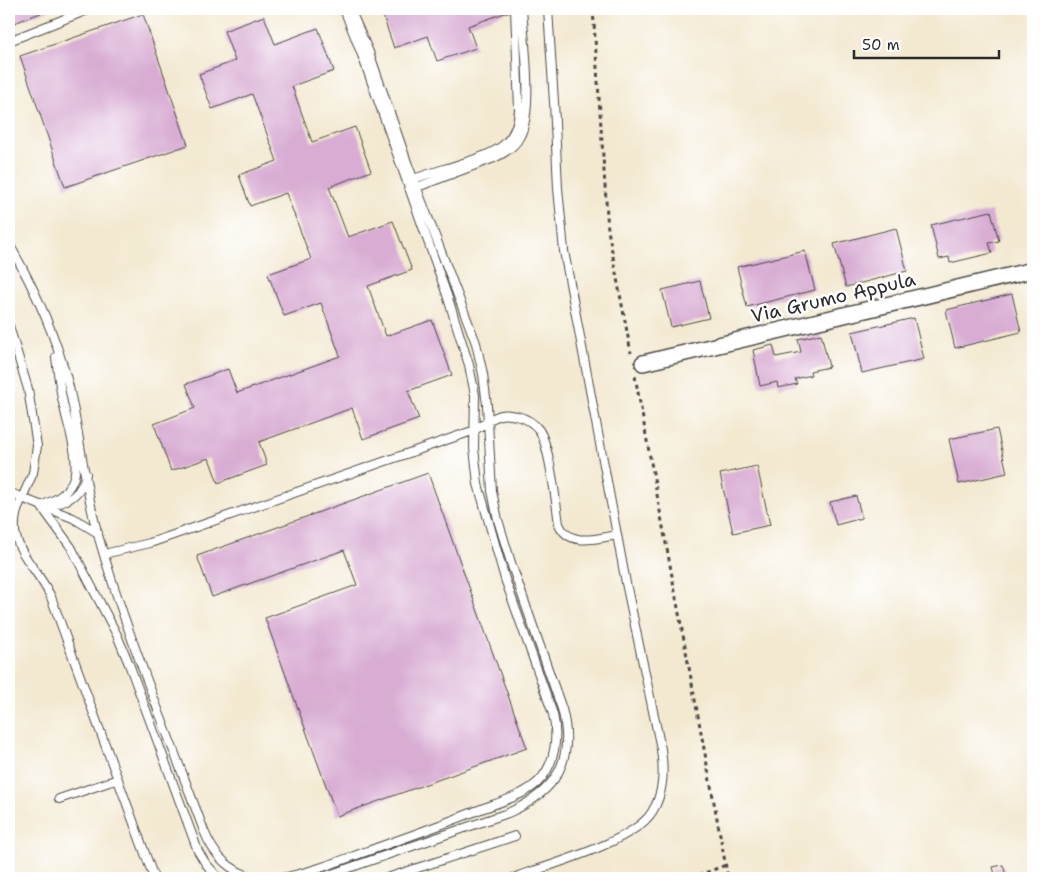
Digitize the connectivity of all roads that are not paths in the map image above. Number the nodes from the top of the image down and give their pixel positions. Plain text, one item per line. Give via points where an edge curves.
1 (90, 9) edge
2 (344, 9) edge
3 (350, 9) edge
4 (515, 9) edge
5 (522, 9) edge
6 (548, 9) edge
7 (9, 41) edge
8 (410, 180) junction
9 (413, 189) junction
10 (9, 244) edge
11 (1033, 270) edge
12 (9, 326) edge
13 (55, 342) junction
14 (636, 362) road end
15 (488, 421) junction
16 (475, 430) junction
17 (86, 473) junction
18 (9, 492) edge
19 (22, 498) junction
20 (41, 506) junction
21 (98, 533) junction
22 (617, 534) junction
23 (104, 554) junction
24 (118, 779) junction
25 (59, 799) dead end
26 (515, 836) dead end
27 (206, 864) junction
28 (154, 878) edge
29 (219, 878) edge
30 (226, 878) edge
31 (255, 878) edge
32 (280, 878) edge
33 (320, 878) edge
34 (387, 878) edge
35 (513, 878) edge

1 - 7 lane
2 - 8 lane
3 - 8 lane via 368,48
4 - 8 lane via 519,109 513,134 487,156
5 - 9 lane via 527,114 518,141 494,158
6 - 22 lane via 563,238
8 - 9 lane
9 - 15 lane via 473,334
9 - 16 lane via 470,372 475,395
10 - 13 lane via 27,276
11 - 14 street, Via Grumo Appula
12 - 19 lane via 28,389 37,446 36,466
13 - 17 lane via 68,382
13 - 20 lane via 58,378 75,472 66,492
15 - 16 lane
15 - 22 lane via 503,414 515,416 540,432 560,524 566,534 582,540
15 - 33 lane via 490,473 497,514 562,709 567,736 563,762 548,788 516,809
16 - 23 lane via 150,543
16 - 32 lane via 476,470 484,508 554,722 556,744 549,764 538,782 517,795 447,823
17 - 20 lane via 78,491 68,500 62,504
17 - 21 lane
18 - 19 lane
19 - 20 lane
19 - 24 lane via 13,522 16,541 51,597
20 - 21 lane via 73,518
20 - 27 lane via 71,547 121,645 196,846
21 - 23 lane
22 - 35 lane via 661,749 663,776 659,797 648,818 630,833
23 - 31 lane via 210,845 232,869
24 - 25 lane
24 - 28 lane
26 - 34 lane
27 - 29 lane
27 - 30 lane

